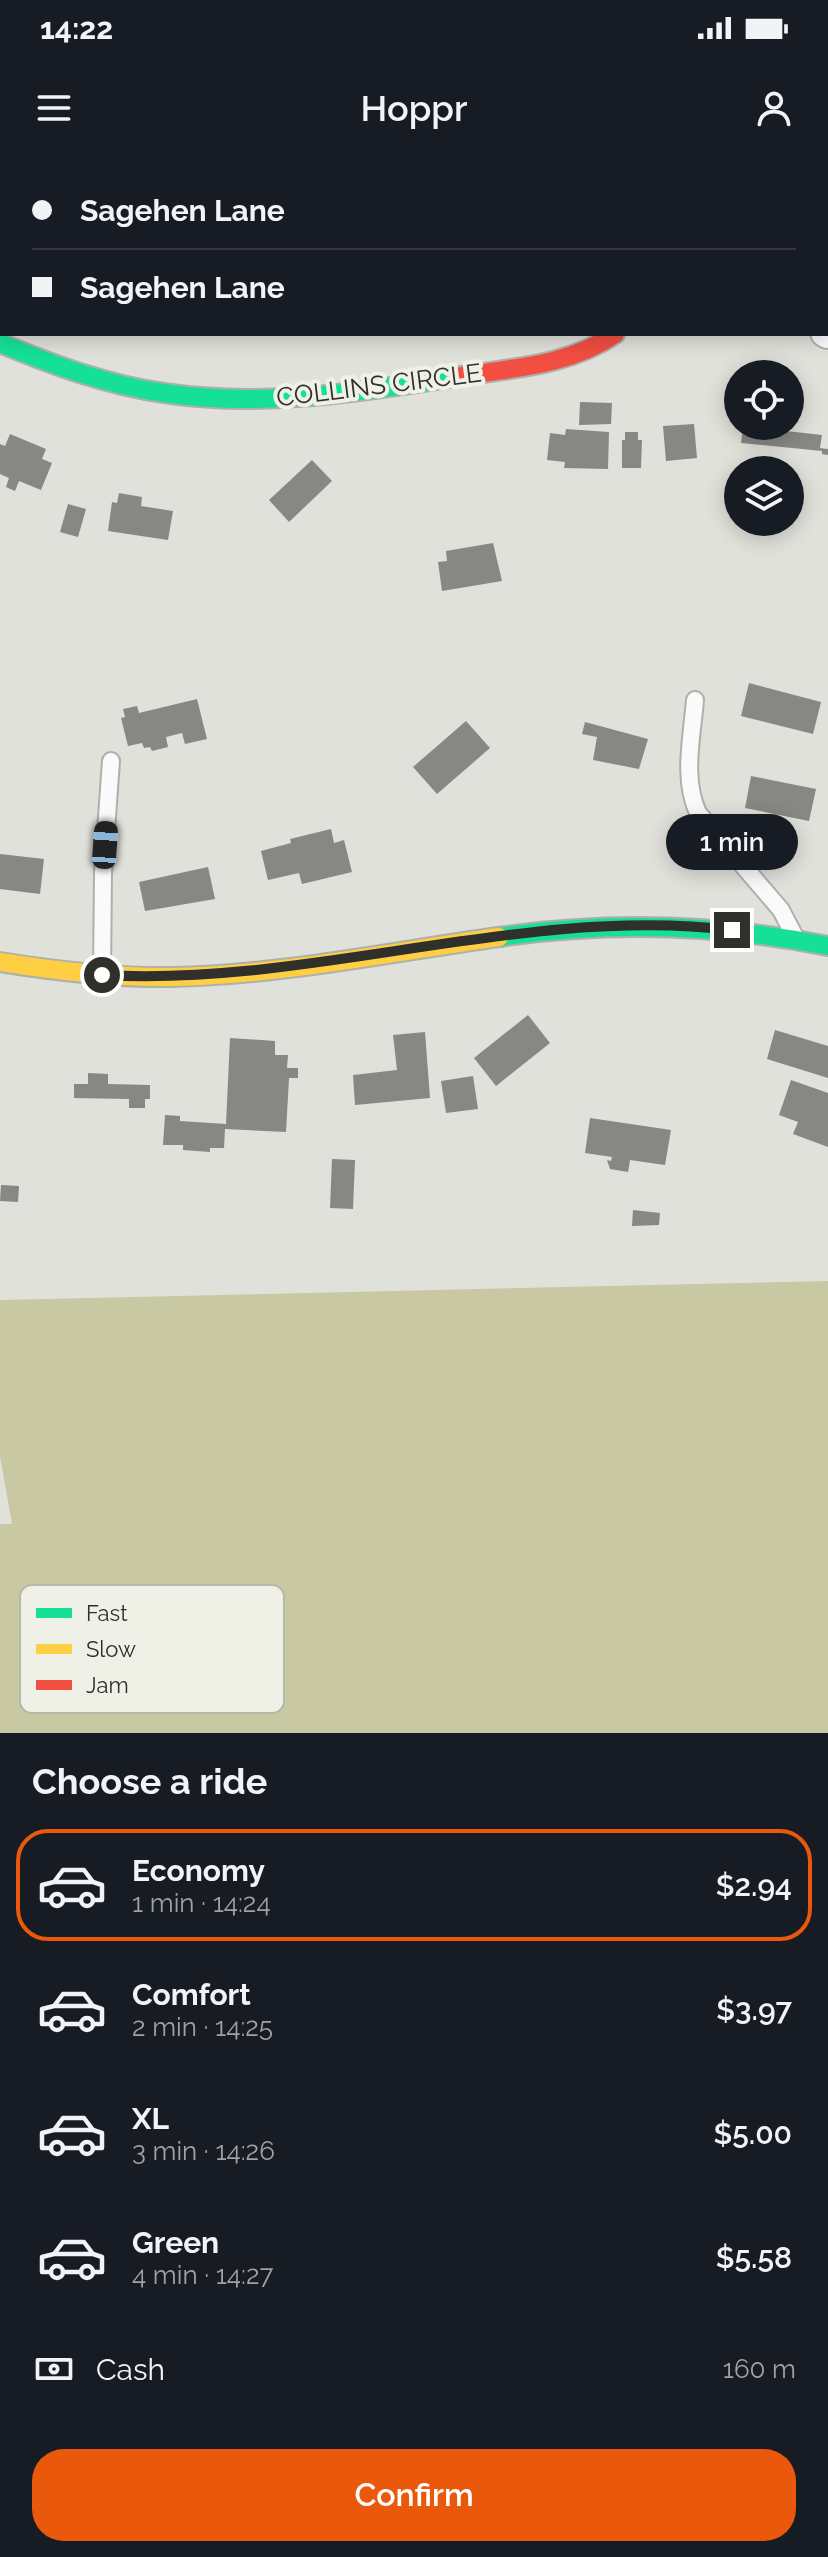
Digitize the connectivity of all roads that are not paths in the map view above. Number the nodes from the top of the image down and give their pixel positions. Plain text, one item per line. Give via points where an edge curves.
1 (612, 336) edge
2 (0, 343) edge
3 (695, 700) dead end
4 (111, 761) dead end
5 (797, 940) junction
6 (828, 946) edge
7 (0, 962) edge
8 (102, 975) junction

1 - 2 street, COLLINS CIRCLE via 568,359 314,397 252,400 118,384
3 - 5 lane via 690,795 698,813 781,910
4 - 8 lane
5 - 6 street
5 - 8 street via 708,927 599,926 270,969 194,976
7 - 8 street

